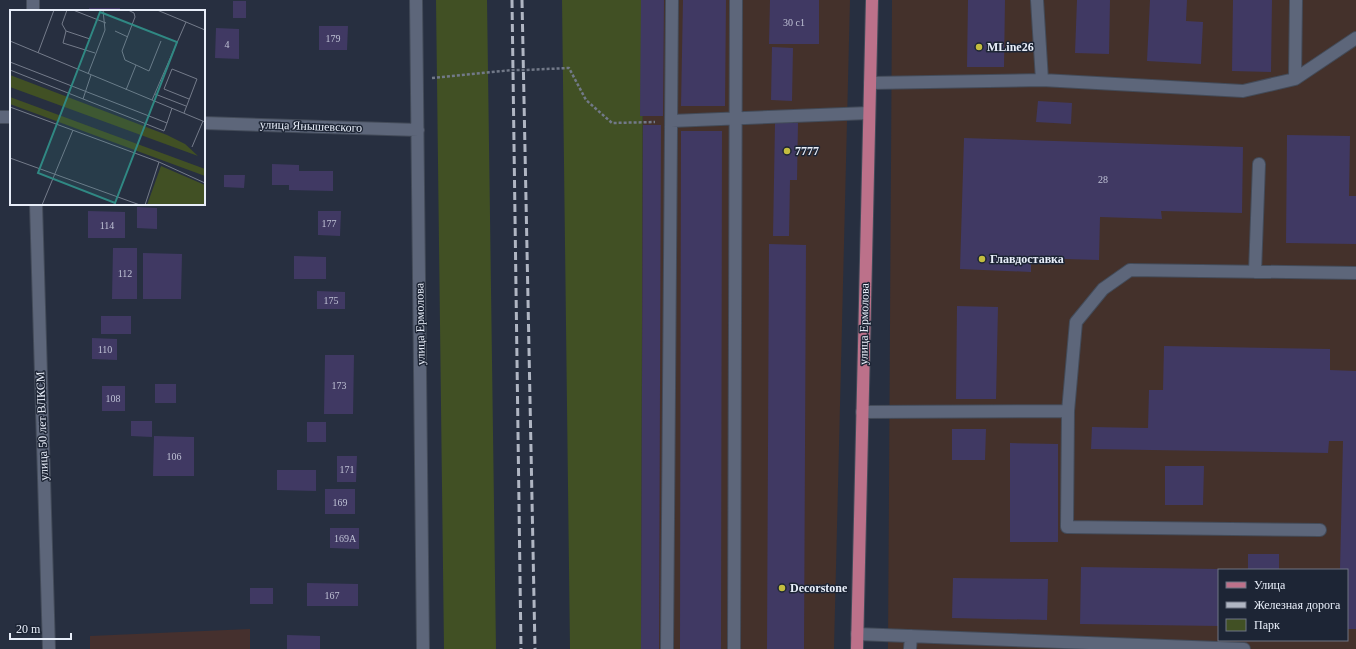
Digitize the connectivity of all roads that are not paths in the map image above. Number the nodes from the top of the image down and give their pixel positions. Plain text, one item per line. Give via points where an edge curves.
1 (416, 0) edge
2 (672, 0) edge
3 (736, 0) edge
4 (872, 0) edge
5 (1038, 0) edge
6 (1296, 0) edge
7 (1356, 38) edge
8 (1295, 79) junction
9 (1042, 80) junction
10 (870, 83) junction
11 (869, 113) junction
12 (735, 119) junction
13 (671, 121) junction
14 (205, 122) edge
15 (418, 130) junction
16 (1259, 164) dead end
17 (36, 205) edge
18 (1255, 272) junction
19 (1356, 273) edge
20 (1068, 411) junction
21 (862, 412) junction
22 (1320, 530) dead end
23 (857, 634) junction
24 (911, 636) junction
25 (49, 649) edge
26 (423, 649) edge
27 (666, 649) edge
28 (734, 649) edge
29 (857, 649) edge
30 (910, 649) edge
31 (1244, 649) edge

1 - 15 street, улица Ермолова
2 - 13 street
3 - 12 street
4 - 10 main road, улица Ермолова
5 - 9 street
6 - 8 street
7 - 8 street
8 - 9 street via 1243,91
9 - 10 street
10 - 11 main road, улица Ермолова
11 - 12 street
11 - 21 main road, улица Ермолова
12 - 13 street
12 - 28 street
13 - 27 street
14 - 15 street, улица Янышевского
15 - 26 street, улица Ермолова
16 - 18 street
17 - 25 street, улица 50 лет ВЛКСМ
18 - 19 street
18 - 20 street via 1130,270 1103,289 1076,322
20 - 21 street
20 - 22 street via 1067,527
21 - 23 main road, улица Ермолова
23 - 24 street
23 - 29 main road, улица Ермолова
24 - 30 street
24 - 31 street

